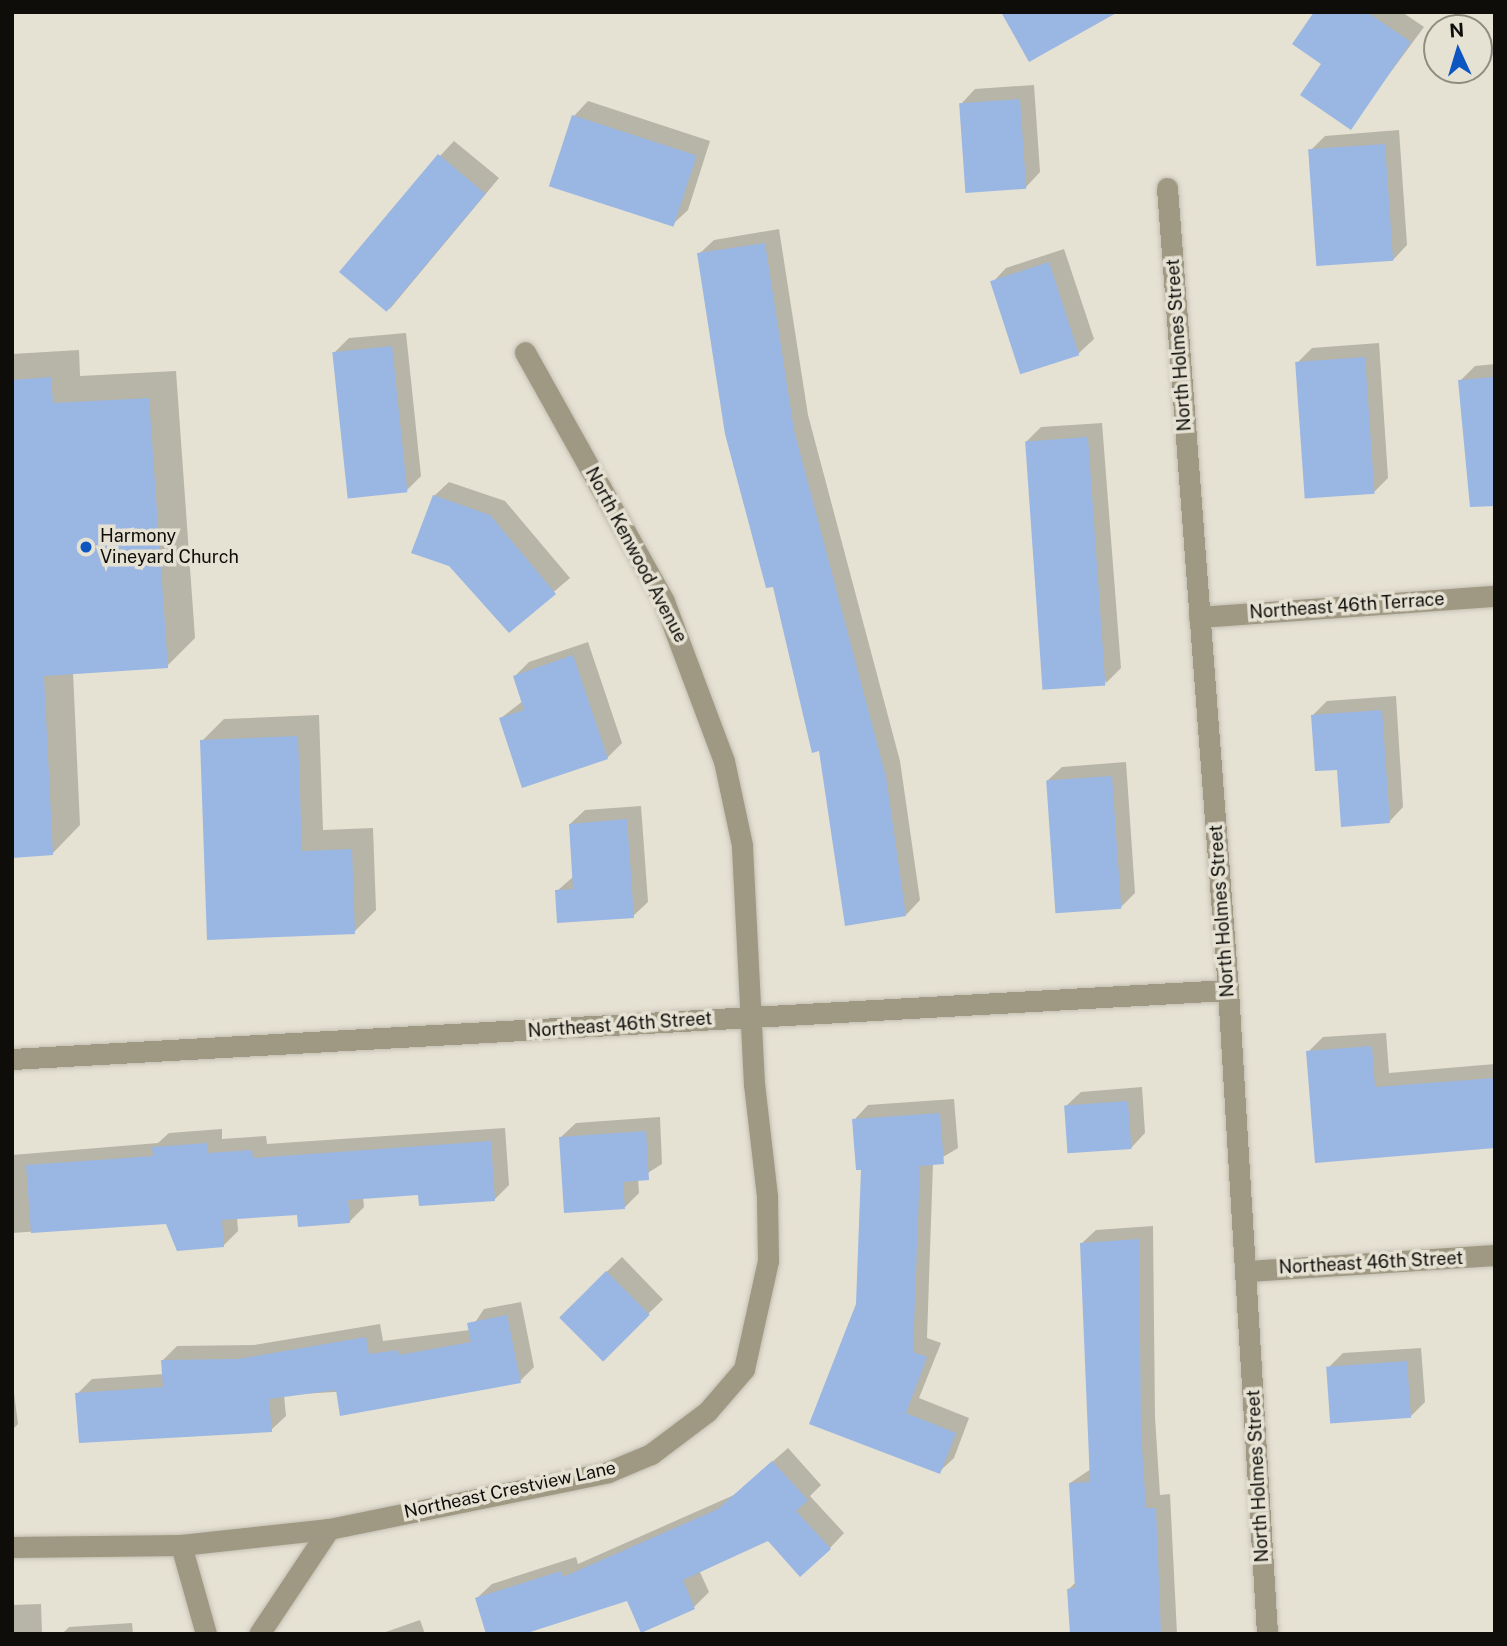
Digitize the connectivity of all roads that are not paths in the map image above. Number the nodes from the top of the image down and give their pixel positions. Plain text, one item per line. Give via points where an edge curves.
1 (1167, 188) dead end
2 (525, 352) dead end
3 (1495, 596) edge
4 (1199, 617) junction
5 (1228, 990) junction
6 (750, 1016) junction
7 (12, 1059) edge
8 (1495, 1255) edge
9 (1247, 1271) junction
10 (328, 1529) junction
11 (181, 1545) junction
12 (12, 1547) edge
13 (206, 1634) edge
14 (259, 1634) edge
15 (1267, 1634) edge

1 - 4 street, North Holmes Street
2 - 6 street, North Kenwood Avenue via 664,601 699,679 742,845
3 - 4 street, Northeast 46th Terrace
4 - 5 street, North Holmes Street
5 - 6 street, Northeast 46th Street
5 - 9 street, North Holmes Street
6 - 7 street, Northeast 46th Street
6 - 10 street, Northeast Crestview Lane via 768,1261 744,1369 698,1419 651,1454 608,1472
8 - 9 street, Northeast 46th Street
9 - 15 street, North Holmes Street
10 - 11 street, Northeast Crestview Lane
10 - 14 street
11 - 12 street, Northeast Crestview Lane
11 - 13 street

